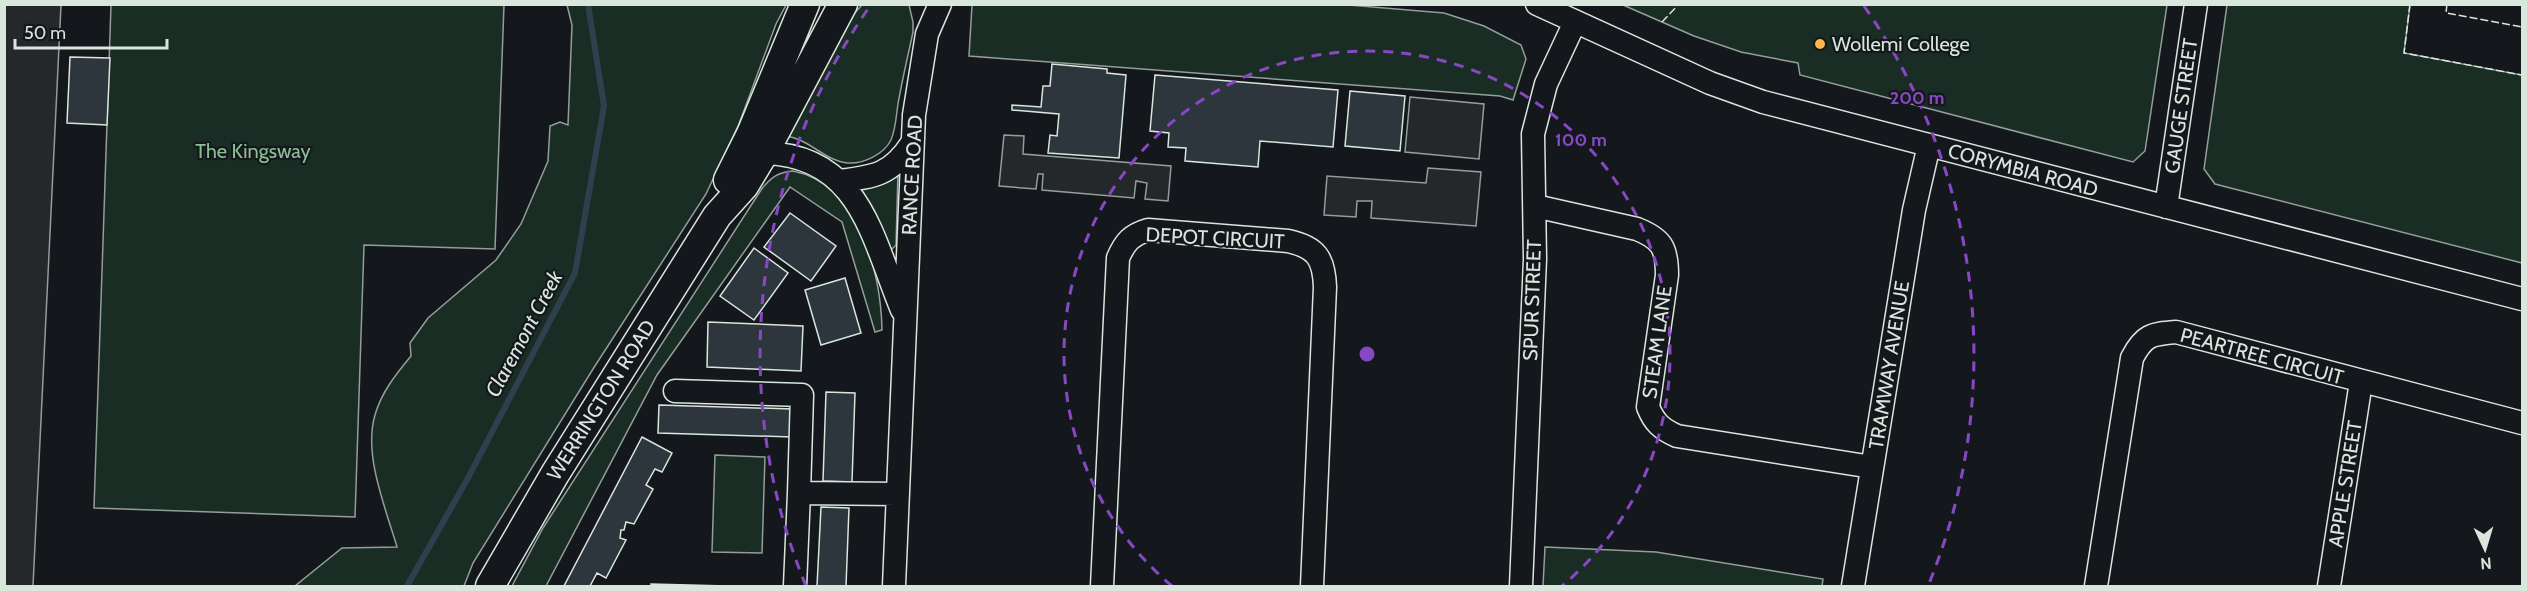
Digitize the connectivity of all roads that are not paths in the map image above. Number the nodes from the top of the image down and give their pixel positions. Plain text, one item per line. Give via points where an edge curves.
1 (805, 4) edge
2 (843, 4) edge
3 (922, 4) edge
4 (940, 4) edge
5 (1537, 4) edge
6 (2196, 4) edge
7 (1575, 22) junction
8 (927, 34) junction
9 (912, 143) junction
10 (1929, 145) junction
11 (764, 153) junction
12 (840, 181) junction
13 (1535, 206) junction
14 (2166, 207) junction
15 (717, 216) junction
16 (2523, 299) edge
17 (905, 316) junction
18 (2361, 382) junction
19 (675, 391) dead end
20 (2523, 423) edge
21 (1872, 468) junction
22 (799, 493) junction
23 (898, 494) junction
24 (490, 586) edge
25 (795, 586) edge
26 (894, 586) edge
27 (1102, 586) edge
28 (1312, 586) edge
29 (1521, 586) edge
30 (1853, 586) edge
31 (2096, 586) edge
32 (2329, 586) edge

1 - 15 main road, WERRINGTON ROAD via 726,184
2 - 11 main road, WERRINGTON ROAD
3 - 8 street, RANCE ROAD
4 - 8 street, RANCE ROAD
5 - 7 street, CORYMBIA ROAD
6 - 14 street, GAUGE STREET
7 - 10 street, CORYMBIA ROAD via 1735,93
7 - 13 street, SPUR STREET via 1538,109 1533,134
8 - 9 street, RANCE ROAD
9 - 12 street via 900,161 884,172
9 - 17 street, RANCE ROAD
10 - 14 street, CORYMBIA ROAD
10 - 21 street, TRAMWAY AVENUE via 1914,210
11 - 12 street, RANCE ROAD via 800,156
11 - 15 main road, WERRINGTON ROAD via 744,186
12 - 17 street, RANCE ROAD via 871,228
13 - 21 street, STEAM LANE via 1637,229 1653,235 1663,246 1667,275 1648,407 1653,421 1677,436
13 - 29 street, SPUR STREET
14 - 16 street, CORYMBIA ROAD
15 - 24 main road, WERRINGTON ROAD via 549,484
17 - 23 street, RANCE ROAD
18 - 20 street, PEARTREE CIRCUIT
18 - 31 street, PEARTREE CIRCUIT via 2176,332 2157,333 2141,341 2132,358
18 - 32 street, APPLE STREET
19 - 22 street via 801,395
21 - 30 street, TRAMWAY AVENUE
22 - 23 street
22 - 25 street
23 - 26 street, RANCE ROAD
27 - 28 street, DEPOT CIRCUIT via 1118,258 1124,244 1135,234 1148,230 1287,241 1305,245 1317,255 1324,271 1324,287

